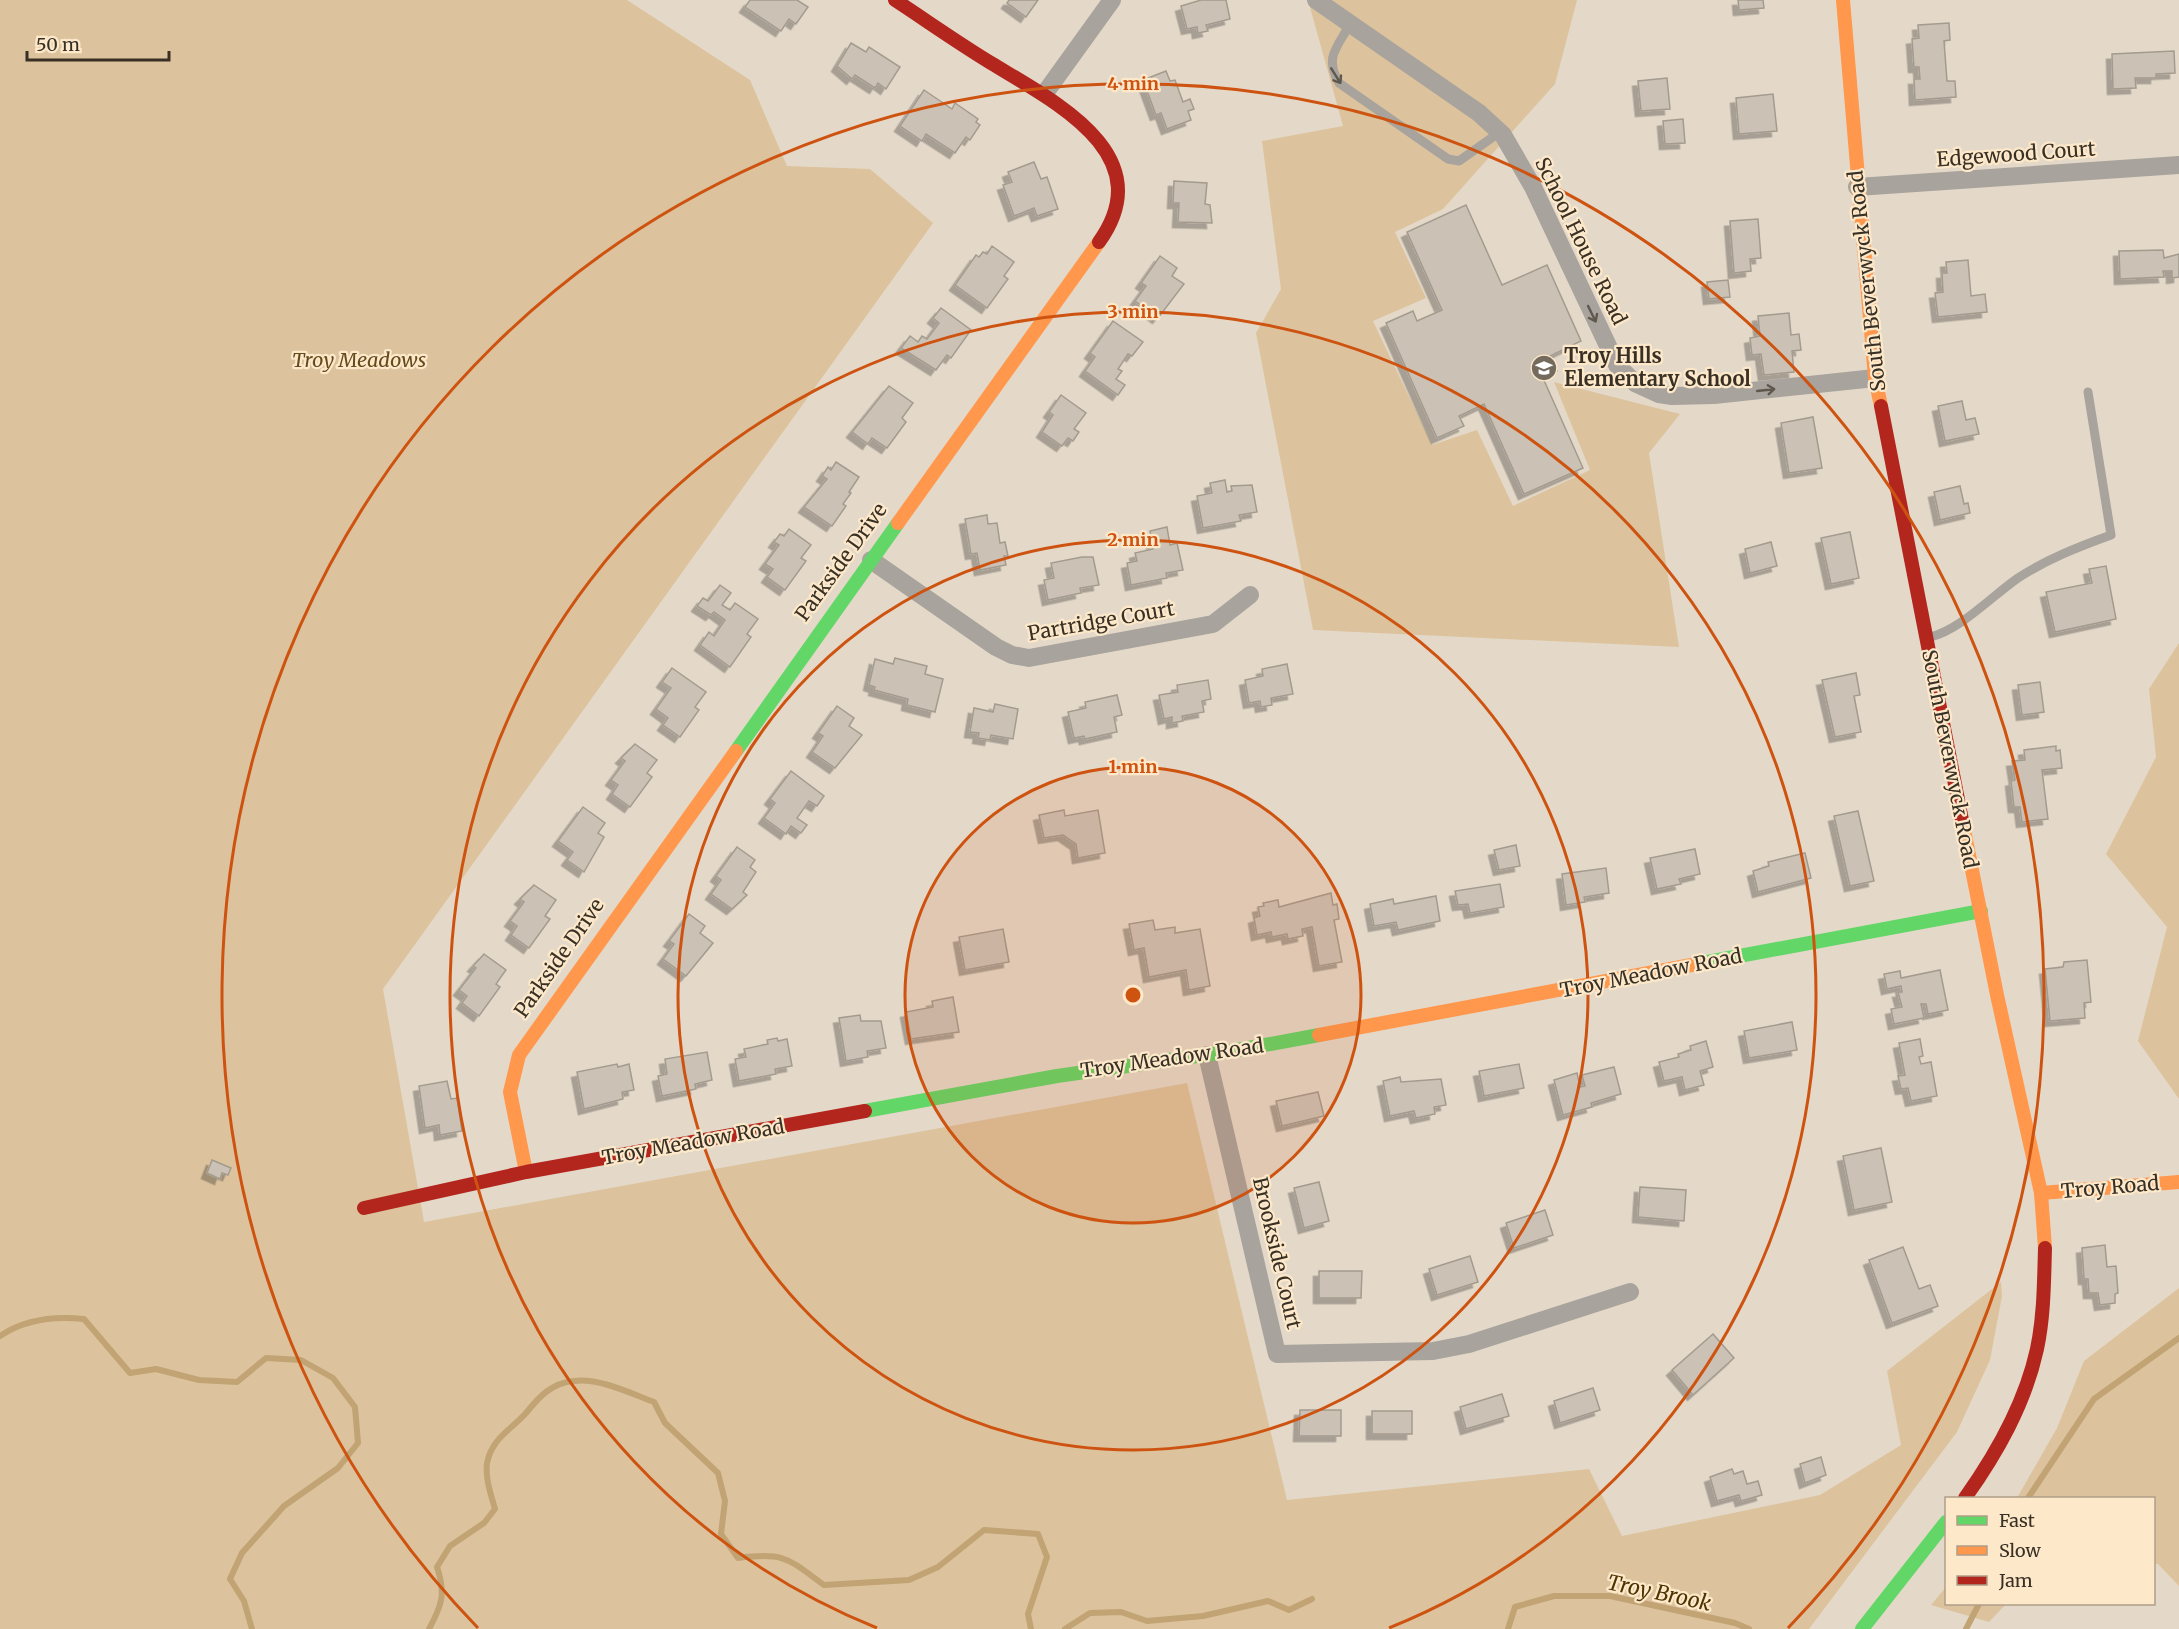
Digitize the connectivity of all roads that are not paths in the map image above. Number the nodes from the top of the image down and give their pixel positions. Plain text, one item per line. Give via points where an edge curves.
1 (895, 0) edge
2 (1112, 0) edge
3 (1316, 0) edge
4 (1843, 0) edge
5 (1350, 24) junction
6 (1045, 93) junction
7 (1500, 132) junction
8 (2179, 165) edge
9 (1857, 187) junction
10 (1875, 378) junction
11 (2088, 392) dead end
12 (871, 560) junction
13 (1250, 595) dead end
14 (1926, 638) junction
15 (1981, 911) junction
16 (1207, 1055) junction
17 (526, 1172) junction
18 (2179, 1182) edge
19 (2041, 1193) junction
20 (364, 1208) dead end
21 (1630, 1292) dead end
22 (1966, 1497) edge
23 (1945, 1525) edge
24 (1862, 1629) edge

1 - 6 street, Parkside Drive via 994,65
2 - 6 street
3 - 5 street, School House Road
4 - 9 street, South Beverwyck Road
5 - 7 street, School House Road via 1479,113
5 -> 7 lane via 1331,59 1330,68 1339,83 1448,159 1459,161
6 - 12 street, Parkside Drive via 1082,122 1104,146 1118,183 1112,221
7 -> 10 street, School House Road via 1533,187 1625,375 1647,389 1672,396
8 - 9 street, Edgewood Court
9 - 10 street, South Beverwyck Road
10 - 14 street, South Beverwyck Road
11 - 14 lane via 2111,535 2065,552 2019,578 1955,625
12 - 13 street, Partridge Court via 996,647 1029,658 1213,624
12 - 17 street, Parkside Drive via 519,1055 510,1092
14 - 15 street, South Beverwyck Road
15 - 16 street, Troy Meadow Road
15 - 19 street, South Beverwyck Road
16 - 17 street, Troy Meadow Road via 1057,1076
16 - 21 street, Brookside Court via 1277,1354 1433,1352
17 - 20 street, Troy Meadow Road
18 - 19 street, Troy Road
19 - 22 street, South Beverwyck Road via 2046,1272 2037,1349 2012,1422 1994,1457
23 - 24 street

